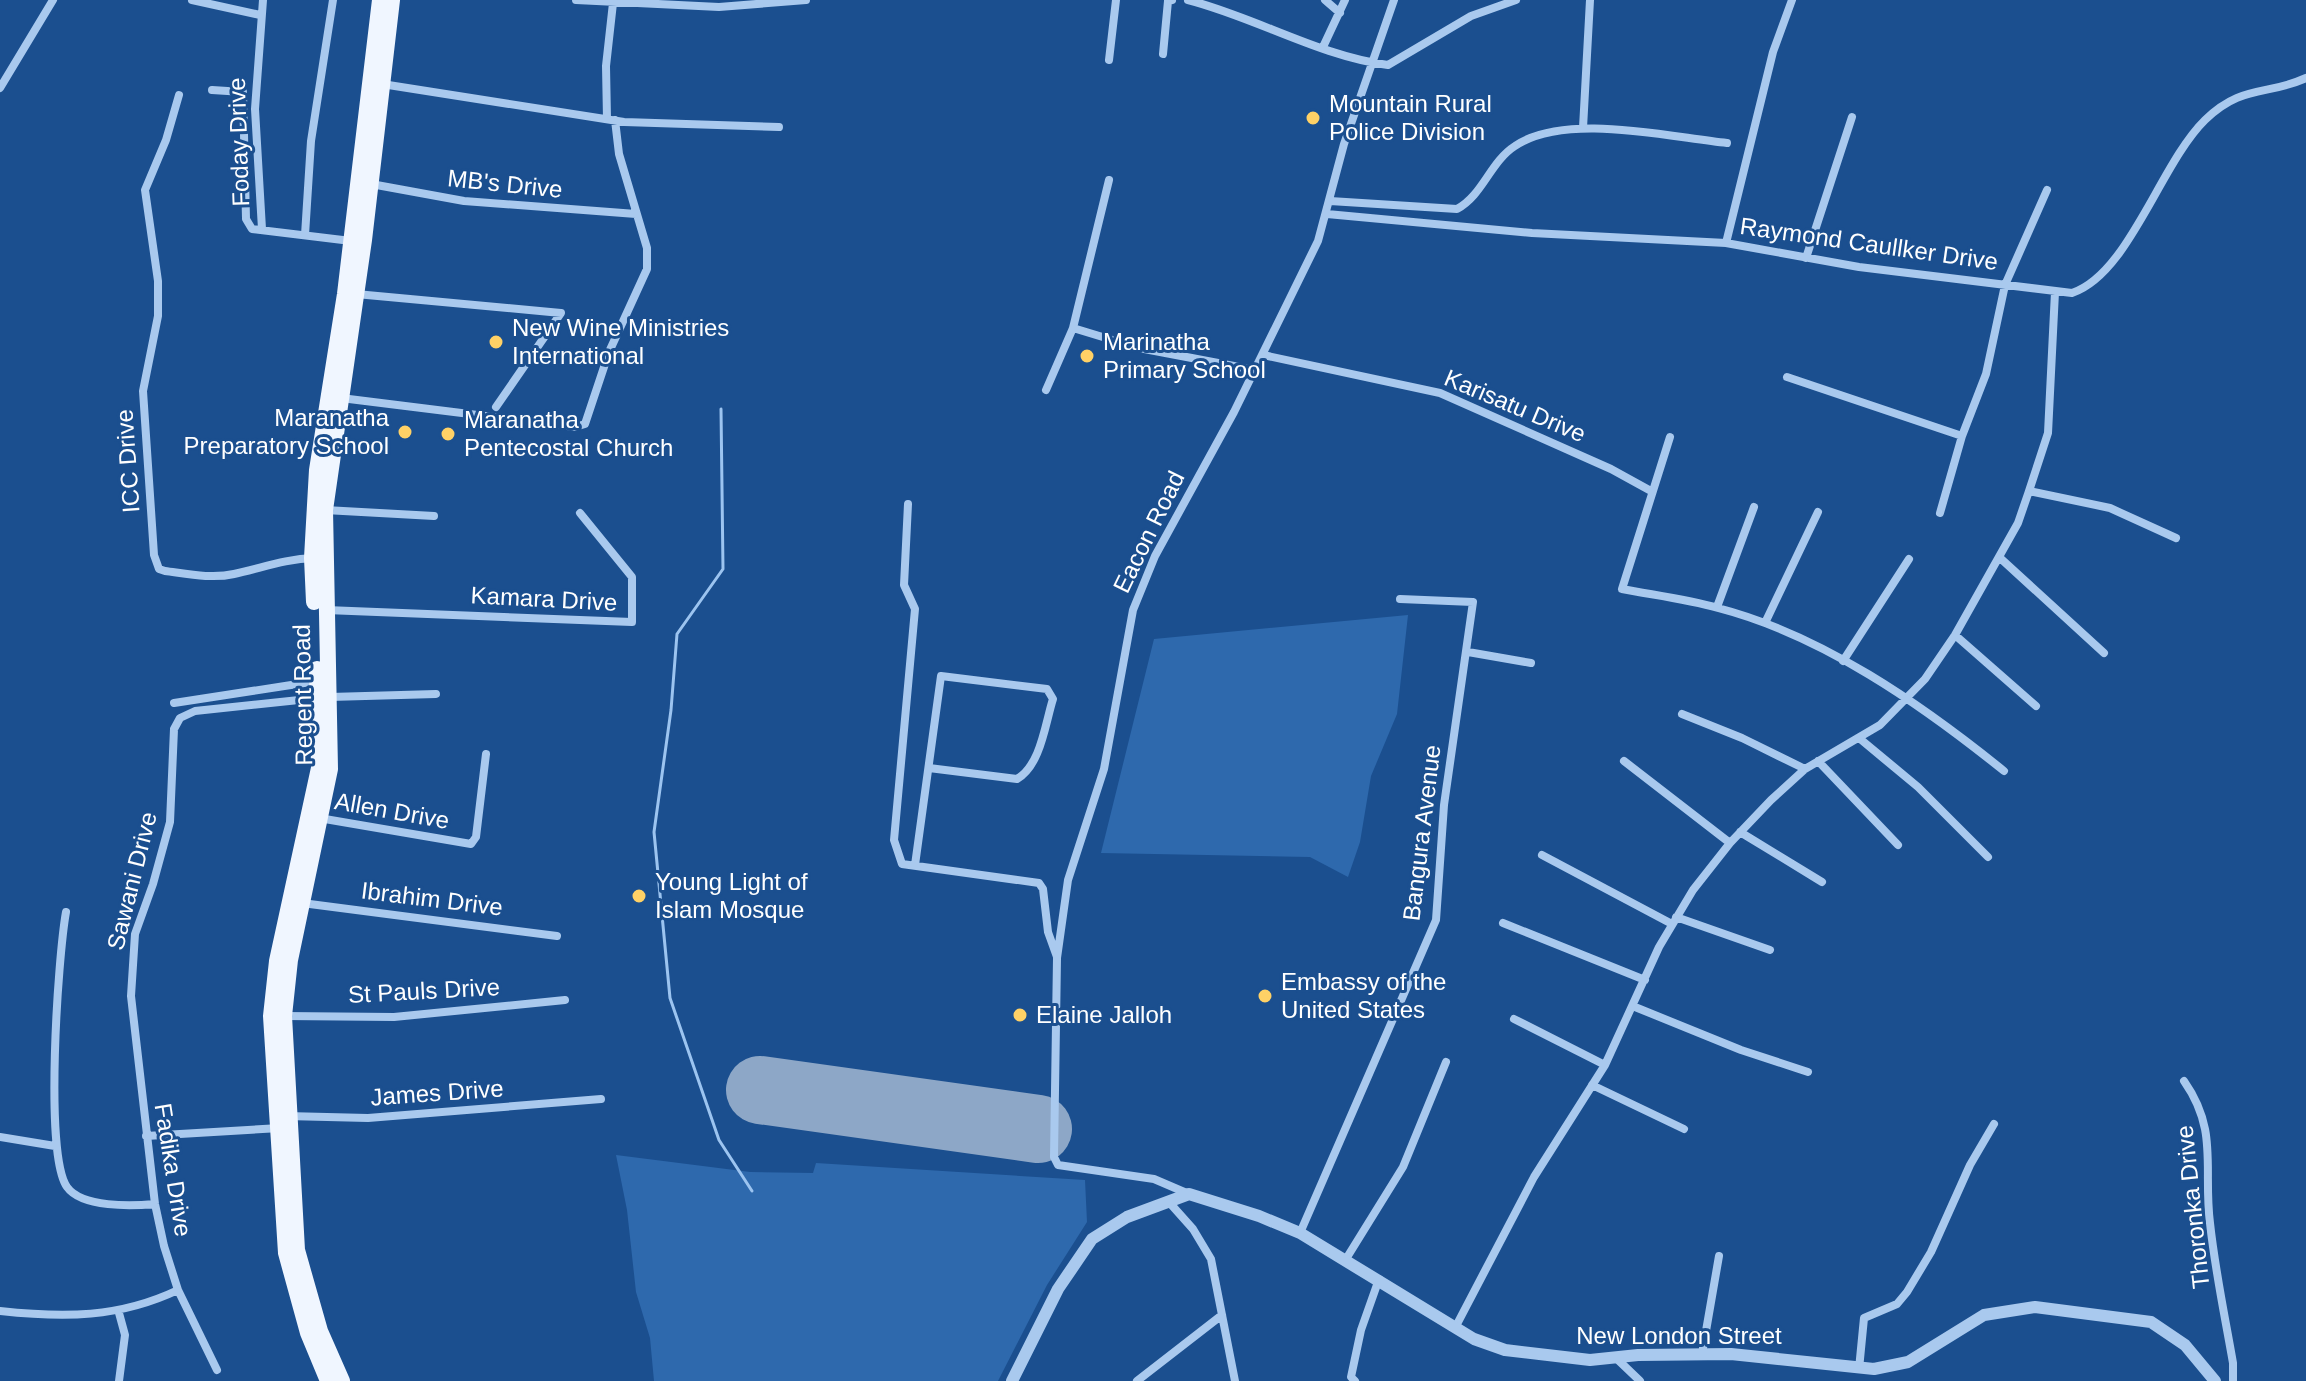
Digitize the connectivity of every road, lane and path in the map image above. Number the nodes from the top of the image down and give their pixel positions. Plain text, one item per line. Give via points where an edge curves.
1 (53, 0) edge
2 (192, 0) edge
3 (263, 0) edge
4 (333, 0) edge
5 (380, 0) edge
6 (392, 0) edge
7 (576, 0) edge
8 (806, 0) edge
9 (1116, 0) edge
10 (1172, 0) edge
11 (1188, 0) edge
12 (1325, 0) edge
13 (1345, 0) edge
14 (1394, 0) edge
15 (1516, 0) edge
16 (1590, 0) edge
17 (1792, 0) edge
18 (619, 2) edge
19 (1340, 13) junction
20 (260, 15) junction
21 (1323, 47) junction
22 (1163, 54) dead end
23 (1109, 60) dead end
24 (1371, 61) junction
25 (2306, 78) edge
26 (376, 82) junction
27 (0, 88) edge
28 (212, 90) dead end
29 (179, 95) dead end
30 (1852, 117) dead end
31 (611, 120) junction
32 (779, 127) dead end
33 (1583, 128) junction
34 (1727, 143) dead end
35 (1109, 180) dead end
36 (370, 184) junction
37 (2047, 190) dead end
38 (1330, 201) junction
39 (636, 214) junction
40 (1327, 214) junction
41 (262, 229) junction
42 (305, 235) junction
43 (358, 242) junction
44 (1726, 243) junction
45 (1806, 258) junction
46 (2005, 285) junction
47 (2055, 292) junction
48 (356, 294) junction
49 (1073, 328) junction
50 (1263, 355) junction
51 (1255, 370) junction
52 (1787, 377) dead end
53 (1046, 390) dead end
54 (339, 398) junction
55 (496, 407) dead end
56 (1962, 436) junction
57 (1670, 437) dead end
58 (324, 459) junction
59 (1651, 491) junction
60 (2029, 491) junction
61 (908, 504) dead end
62 (1754, 507) dead end
63 (325, 510) junction
64 (1818, 512) dead end
65 (580, 513) dead end
66 (1940, 513) dead end
67 (434, 516) dead end
68 (2176, 538) dead end
69 (1999, 557) junction
70 (318, 558) junction
71 (1909, 559) dead end
72 (1400, 599) dead end
73 (1717, 607) junction
74 (325, 610) junction
75 (1765, 623) junction
76 (1955, 635) junction
77 (1468, 652) junction
78 (2104, 653) dead end
79 (1843, 661) junction
80 (1531, 663) dead end
81 (322, 692) junction
82 (436, 694) dead end
83 (1906, 701) junction
84 (174, 703) dead end
85 (2036, 706) dead end
86 (1682, 714) dead end
87 (1859, 738) junction
88 (486, 754) dead end
89 (1624, 761) dead end
90 (1818, 761) junction
91 (929, 768) junction
92 (1805, 769) junction
93 (2004, 771) dead end
94 (315, 817) junction
95 (1740, 832) junction
96 (1730, 843) junction
97 (1898, 845) dead end
98 (1542, 855) dead end
99 (1988, 857) dead end
100 (915, 865) junction
101 (1822, 882) dead end
102 (302, 903) junction
103 (66, 912) dead end
104 (1674, 921) junction
105 (1503, 923) dead end
106 (557, 936) dead end
107 (1770, 950) dead end
108 (1057, 958) junction
109 (1645, 980) junction
110 (565, 1000) dead end
111 (1635, 1007) junction
112 (284, 1016) junction
113 (1514, 1019) dead end
114 (138, 1053) joint
115 (1446, 1062) dead end
116 (1605, 1065) junction
117 (1808, 1072) dead end
118 (2184, 1081) dead end
119 (1592, 1085) junction
120 (601, 1099) dead end
121 (283, 1122) junction
122 (1994, 1124) dead end
123 (1684, 1129) dead end
124 (146, 1136) junction
125 (0, 1137) edge
126 (55, 1146) junction
127 (1189, 1194) junction
128 (1168, 1201) junction
129 (155, 1204) junction
130 (1300, 1233) junction
131 (1719, 1256) dead end
132 (1346, 1259) junction
133 (1379, 1279) junction
134 (178, 1290) junction
135 (0, 1311) edge
136 (119, 1313) junction
137 (1222, 1315) junction
138 (1455, 1328) junction
139 (1702, 1354) junction
140 (1616, 1358) junction
141 (1859, 1369) junction
142 (217, 1370) dead end
143 (1352, 1380) edge
144 (119, 1381) edge
145 (328, 1381) edge
146 (342, 1381) edge
147 (1012, 1381) edge
148 (1137, 1381) edge
149 (1235, 1381) edge
150 (1640, 1381) edge
151 (2215, 1381) edge
152 (2233, 1381) edge

1 - 27 street
2 - 20 street
3 - 20 street, Foday Drive
4 - 42 street via 311,141
5 - 26 main road, Regent Road
6 - 26 main road, Regent Road
7 - 18 street
8 - 18 street via 755,7
9 - 23 street
10 - 22 street via 1164,18
11 - 21 street
12 - 19 street
13 - 19 street
14 - 24 street, Eacon Road
15 - 24 street via 1471,16 1394,64
16 - 33 street
17 - 44 street via 1773,52
18 - 31 street via 606,66
19 - 21 street
20 - 41 street, Foday Drive via 255,109
21 - 24 street
24 - 38 street, Eacon Road
25 - 47 street, Raymond Caullker Drive via 2248,91 2214,112 2174,161 2106,271 2084,289
26 - 31 street
26 - 36 main road, Regent Road
26 - 43 main road, Regent Road
28 - 41 street via 243,92 246,219 252,229
29 - 70 street, ICC Drive via 145,190 158,273 158,316 143,391 154,555 159,569 210,577 279,560
30 - 45 street
31 - 32 street
31 - 39 street
33 - 34 street
33 - 38 street via 1554,129 1513,147 1457,209
35 - 49 street
36 - 39 street, MB's Drive via 464,201
36 - 43 main road, Regent Road
37 - 46 street
38 - 40 street, Eacon Road
39 - 54 street via 647,248 646,274 609,352 585,424 575,427
40 - 44 street, Raymond Caullker Drive
40 - 50 street, Eacon Road
41 - 42 street, Foday Drive
42 - 43 street, Foday Drive
43 - 48 main road, Regent Road
43 - 58 main road, Regent Road
44 - 45 street, Raymond Caullker Drive
45 - 46 street, Raymond Caullker Drive
46 - 47 street, Raymond Caullker Drive
46 - 56 street via 1986,374
47 - 60 street via 2048,433
48 - 54 main road, Regent Road
48 - 55 street via 561,313
49 - 51 street via 1139,348
49 - 53 street
50 - 51 street, Eacon Road
50 - 59 street, Karisatu Drive via 1440,393
51 - 108 street, Eacon Road via 1155,556 1133,610 1104,769 1068,880
52 - 56 street
54 - 58 main road, Regent Road
56 - 66 street
57 - 59 street
58 - 63 main road, Regent Road
58 - 70 main road, Regent Road
59 - 73 street via 1622,589
60 - 68 street via 2110,508
60 - 69 street
61 - 100 street via 904,585 915,609 894,840 902,864
62 - 73 street
63 - 67 street
63 - 70 main road, Regent Road
64 - 75 street
65 - 74 street, Kamara Drive via 632,577 632,622
69 - 76 street
69 - 78 street
70 - 74 main road, Regent Road
70 - 81 main road, Regent Road
71 - 79 street
72 - 77 street, Bangura Avenue via 1471,600
73 - 75 street
74 - 81 main road, Regent Road
75 - 79 street
76 - 83 street
76 - 85 street
77 - 80 street
77 - 130 street, Bangura Avenue via 1444,805 1436,920
79 - 83 street
81 - 82 street
81 - 84 street
81 - 94 main road, Regent Road via 330,769
81 - 114 street, Sawani Drive via 195,711 180,718 174,729 170,822 132,951
83 - 87 street
83 - 93 street
86 - 92 street
87 - 90 street
87 - 99 street
88 - 94 street, Allen Drive via 471,844
89 - 96 street
90 - 92 street
90 - 97 street
91 - 91 street via 941,676 1051,693 1035,758 1017,779
91 - 100 street
92 - 95 street
94 - 102 main road, Regent Road
94 - 121 main road, Regent Road via 271,1016
95 - 96 street
95 - 101 street
96 - 104 street
98 - 104 street
100 - 108 street via 1039,883
102 - 106 street, Ibrahim Drive
102 - 112 main road, Regent Road
103 - 126 street via 60,946
104 - 107 street
104 - 109 street
105 - 109 street
108 - 127 street, Eacon Road via 1058,1165 1154,1179
109 - 111 street
110 - 112 street, St Pauls Drive via 394,1017
111 - 116 street
111 - 117 street
112 - 121 main road, Regent Road
113 - 116 street
114 - 124 street, Fadika Drive
115 - 132 street via 1403,1167
116 - 119 street
118 - 152 street, Thoronka Drive via 2206,1125 2210,1222
119 - 123 street
119 - 138 street via 1534,1177
120 - 121 street, James Drive
121 - 124 street, James Drive
121 - 145 main road, Regent Road via 286,1253 308,1333
121 - 146 main road, Regent Road via 297,1250 320,1331
122 - 141 street via 1907,1292 1897,1304 1864,1318
124 - 129 street, Fadika Drive
125 - 126 street
126 - 129 street via 72,1191 113,1206
127 - 128 street
127 - 130 street, New London Street
128 - 137 street via 1211,1259
128 - 147 street via 1115,1223 1092,1239 1058,1289
129 - 134 street, Fadika Drive
130 - 132 street, New London Street
131 - 139 street
132 - 133 street, New London Street
133 - 138 street, New London Street
133 - 143 street via 1361,1330
134 - 136 street
134 - 142 street, Fadika Drive
135 - 136 street
136 - 144 street via 125,1335
137 - 148 street
137 - 149 street
138 - 140 street, New London Street via 1505,1350
139 - 140 street, New London Street
139 - 141 street, New London Street via 1797,1358
140 - 150 street
141 - 151 street, New London Street via 1899,1365 1984,1315 2035,1307 2151,1322 2185,1345

